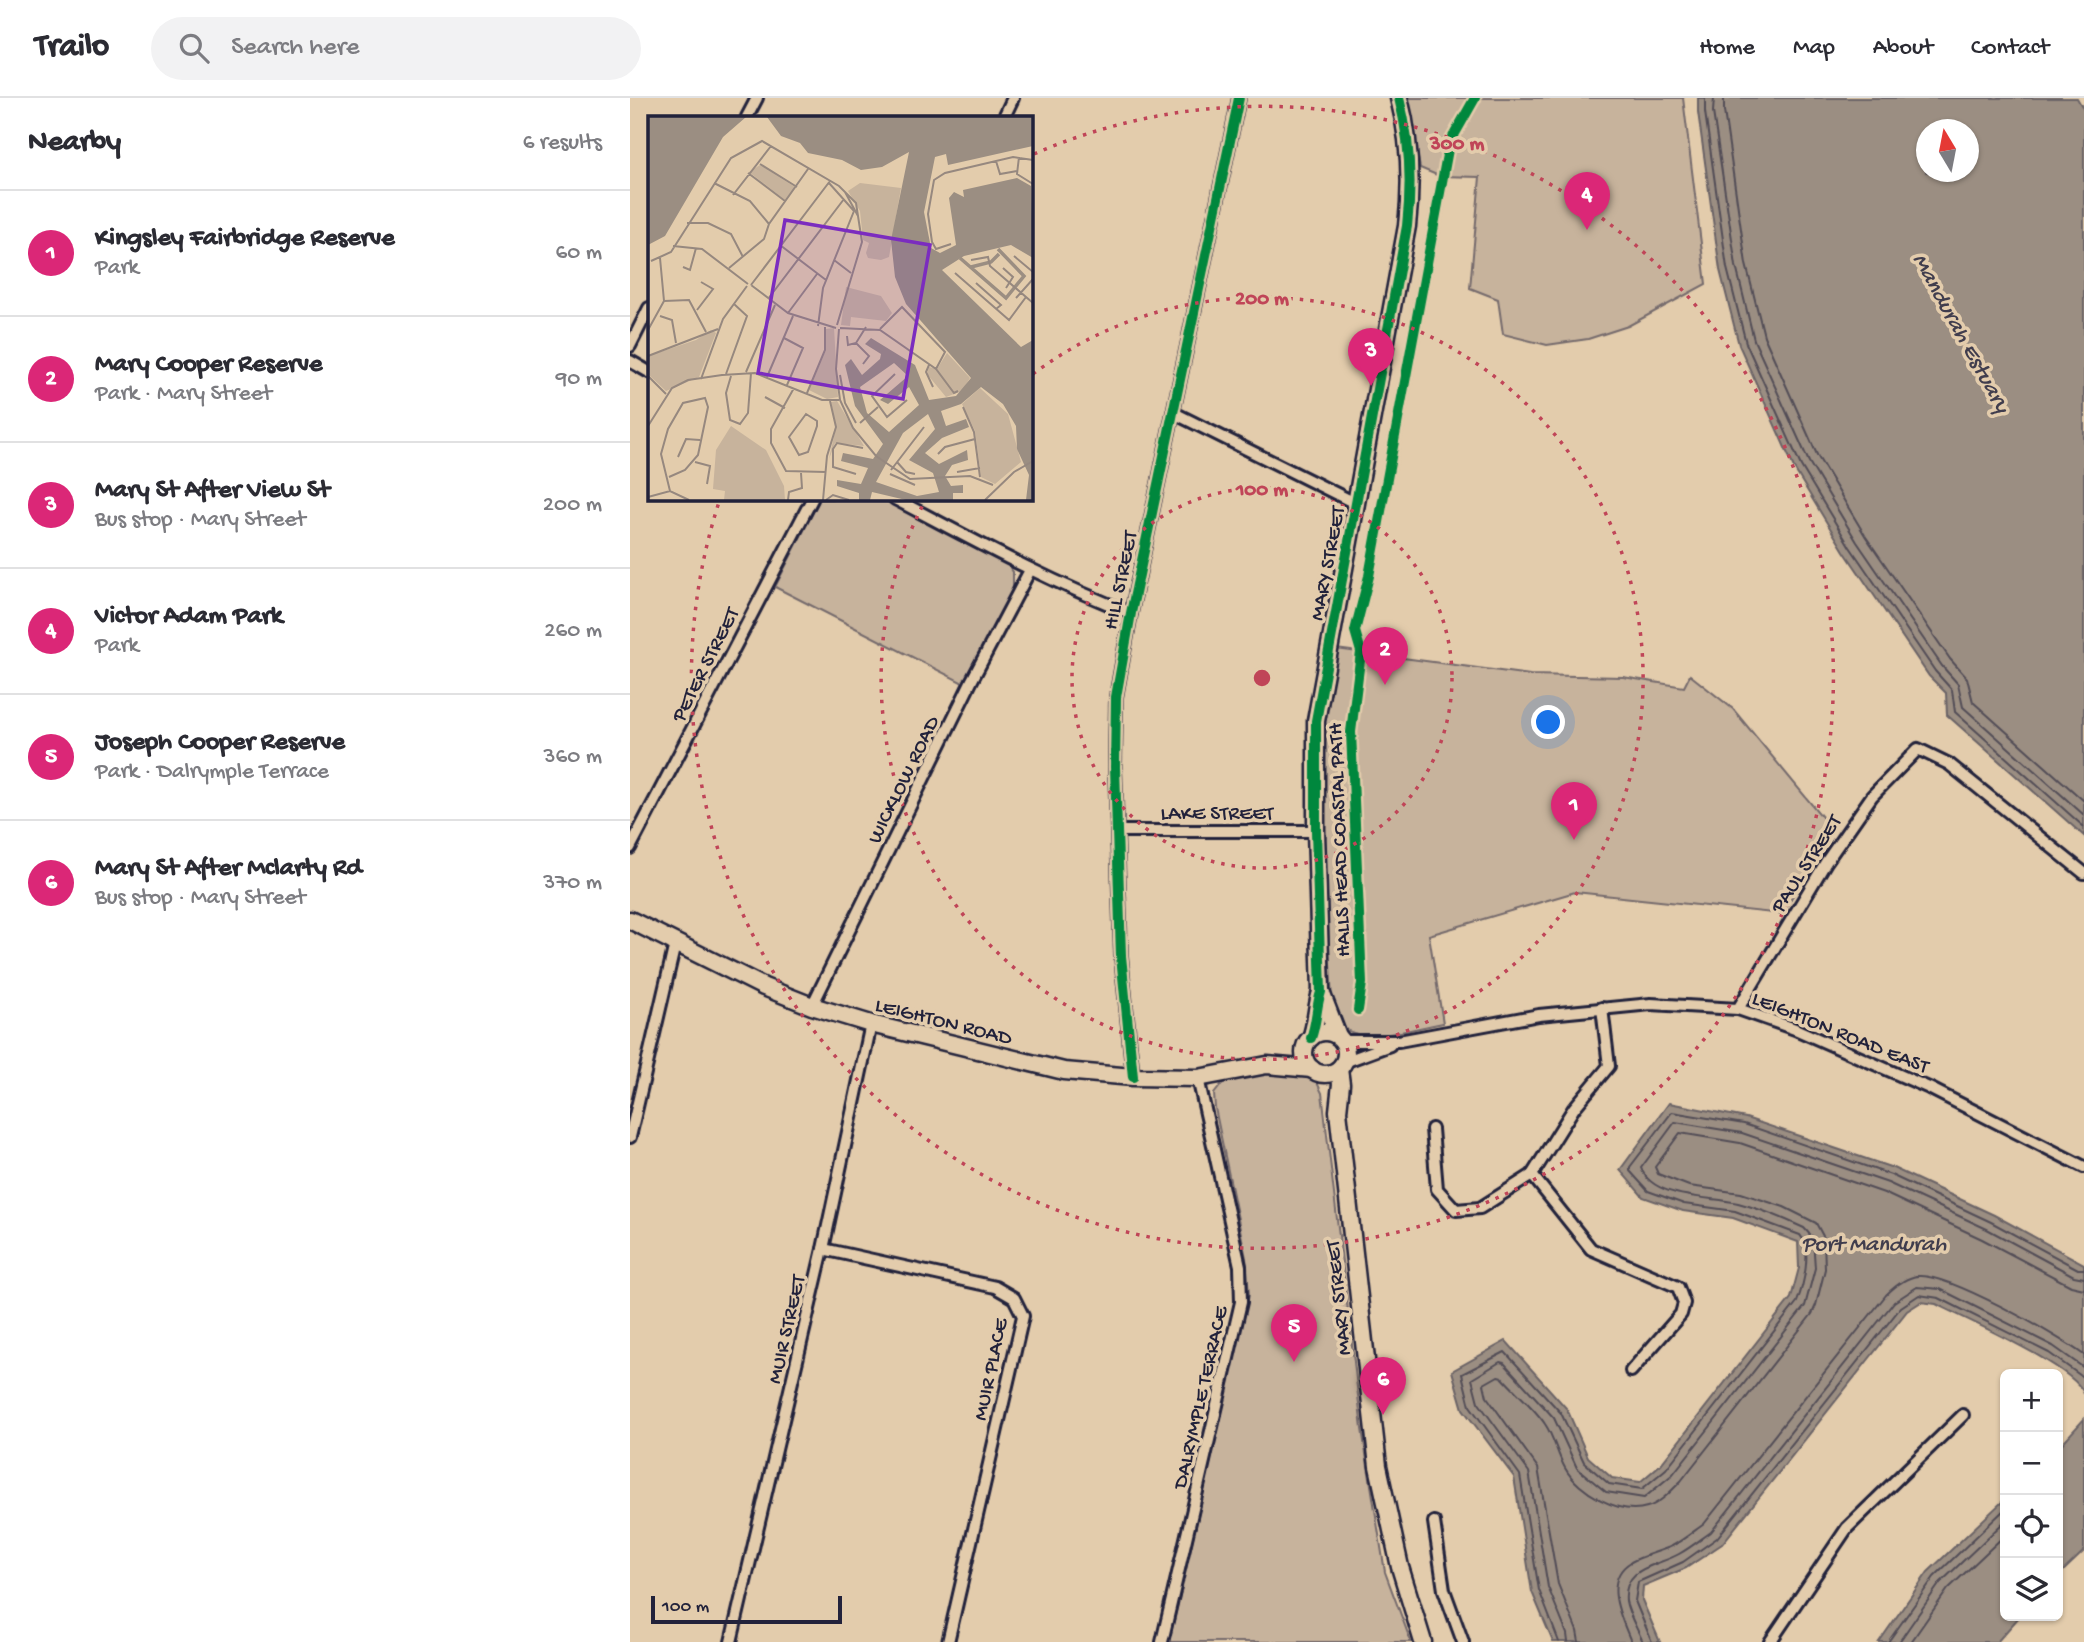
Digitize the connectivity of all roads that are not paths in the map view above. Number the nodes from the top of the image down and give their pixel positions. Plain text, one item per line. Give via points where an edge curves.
1 (757, 98) edge
2 (1013, 98) edge
3 (1239, 98) edge
4 (1399, 98) edge
5 (748, 116) edge
6 (1004, 116) edge
7 (648, 310) edge
8 (630, 345) edge
9 (630, 361) edge
10 (648, 371) edge
11 (1174, 413) junction
12 (811, 500) edge
13 (897, 500) edge
14 (1357, 504) junction
15 (1030, 570) junction
16 (1131, 613) junction
17 (1118, 831) junction
18 (1316, 831) junction
19 (630, 848) edge
20 (2084, 873) edge
21 (630, 920) edge
22 (675, 944) junction
23 (1321, 992) junction
24 (812, 1006) junction
25 (1602, 1008) junction
26 (1738, 1009) junction
27 (871, 1024) junction
28 (1340, 1039) junction
29 (1399, 1041) junction
30 (1308, 1042) junction
31 (1267, 1065) junction
32 (1342, 1065) junction
33 (1316, 1071) junction
34 (1133, 1077) junction
35 (1198, 1078) junction
36 (1338, 1111) junction
37 (1432, 1129) dead end
38 (630, 1137) edge
39 (2084, 1167) edge
40 (1532, 1175) junction
41 (823, 1249) junction
42 (1631, 1371) dead end
43 (1963, 1415) dead end
44 (1434, 1522) dead end
45 (731, 1642) edge
46 (948, 1642) edge
47 (1162, 1642) edge
48 (1423, 1642) edge
49 (1463, 1642) edge
50 (1770, 1642) edge

1 - 5 street
2 - 6 street
3 - 11 street, HILL STREET
4 - 14 street, MARY STREET via 1409,148 1410,203
7 - 8 street
9 - 10 street
11 - 14 street
11 - 16 street, HILL STREET
12 - 19 street, PETER STREET
13 - 15 street
14 - 18 street, MARY STREET via 1316,721
15 - 16 street
15 - 24 street, WICKLOW ROAD
16 - 17 street, HILL STREET via 1116,697
17 - 18 street, LAKE STREET
17 - 34 street, HILL STREET via 1121,956
18 - 23 street, MARY STREET
20 - 26 street, PAUL STREET via 1949,764 1918,749 1872,796 1826,862
21 - 22 street, LEIGHTON ROAD
22 - 24 street, LEIGHTON ROAD
22 - 38 street
23 - 28 street, MARY STREET
23 - 30 street, MARY STREET via 1317,1022
24 - 27 street, LEIGHTON ROAD
25 - 26 street, LEIGHTON ROAD EAST via 1651,1004
25 - 29 street, LEIGHTON ROAD EAST via 1539,1014
25 - 40 street via 1609,1066 1574,1108
26 - 39 street, LEIGHTON ROAD EAST via 1929,1088
27 - 34 street, LEIGHTON ROAD via 1064,1071
27 - 41 street, MUIR STREET
28 - 29 street, LEIGHTON ROAD EAST
28 - 30 street via 1322,1032
28 - 32 street, MARY STREET via 1346,1051
29 - 32 street, LEIGHTON ROAD EAST
30 - 31 street, LEIGHTON ROAD
30 - 33 street, MARY STREET via 1305,1058
31 - 33 street, LEIGHTON ROAD
31 - 35 street, LEIGHTON ROAD
32 - 33 street via 1331,1073
32 - 36 street, MARY STREET
33 - 36 street, MARY STREET via 1328,1085
34 - 35 street, LEIGHTON ROAD
35 - 47 street, DALRYMPLE TERRACE via 1240,1266 1241,1302
36 - 48 street, MARY STREET via 1378,1466 1400,1567
37 - 40 street via 1437,1189 1456,1210 1480,1208
40 - 42 street via 1591,1249 1678,1287 1684,1303 1681,1314
41 - 45 street, MUIR STREET
41 - 46 street, MUIR PLACE via 995,1287 1014,1298 1023,1316
43 - 50 street via 1847,1528
44 - 49 street via 1444,1590

